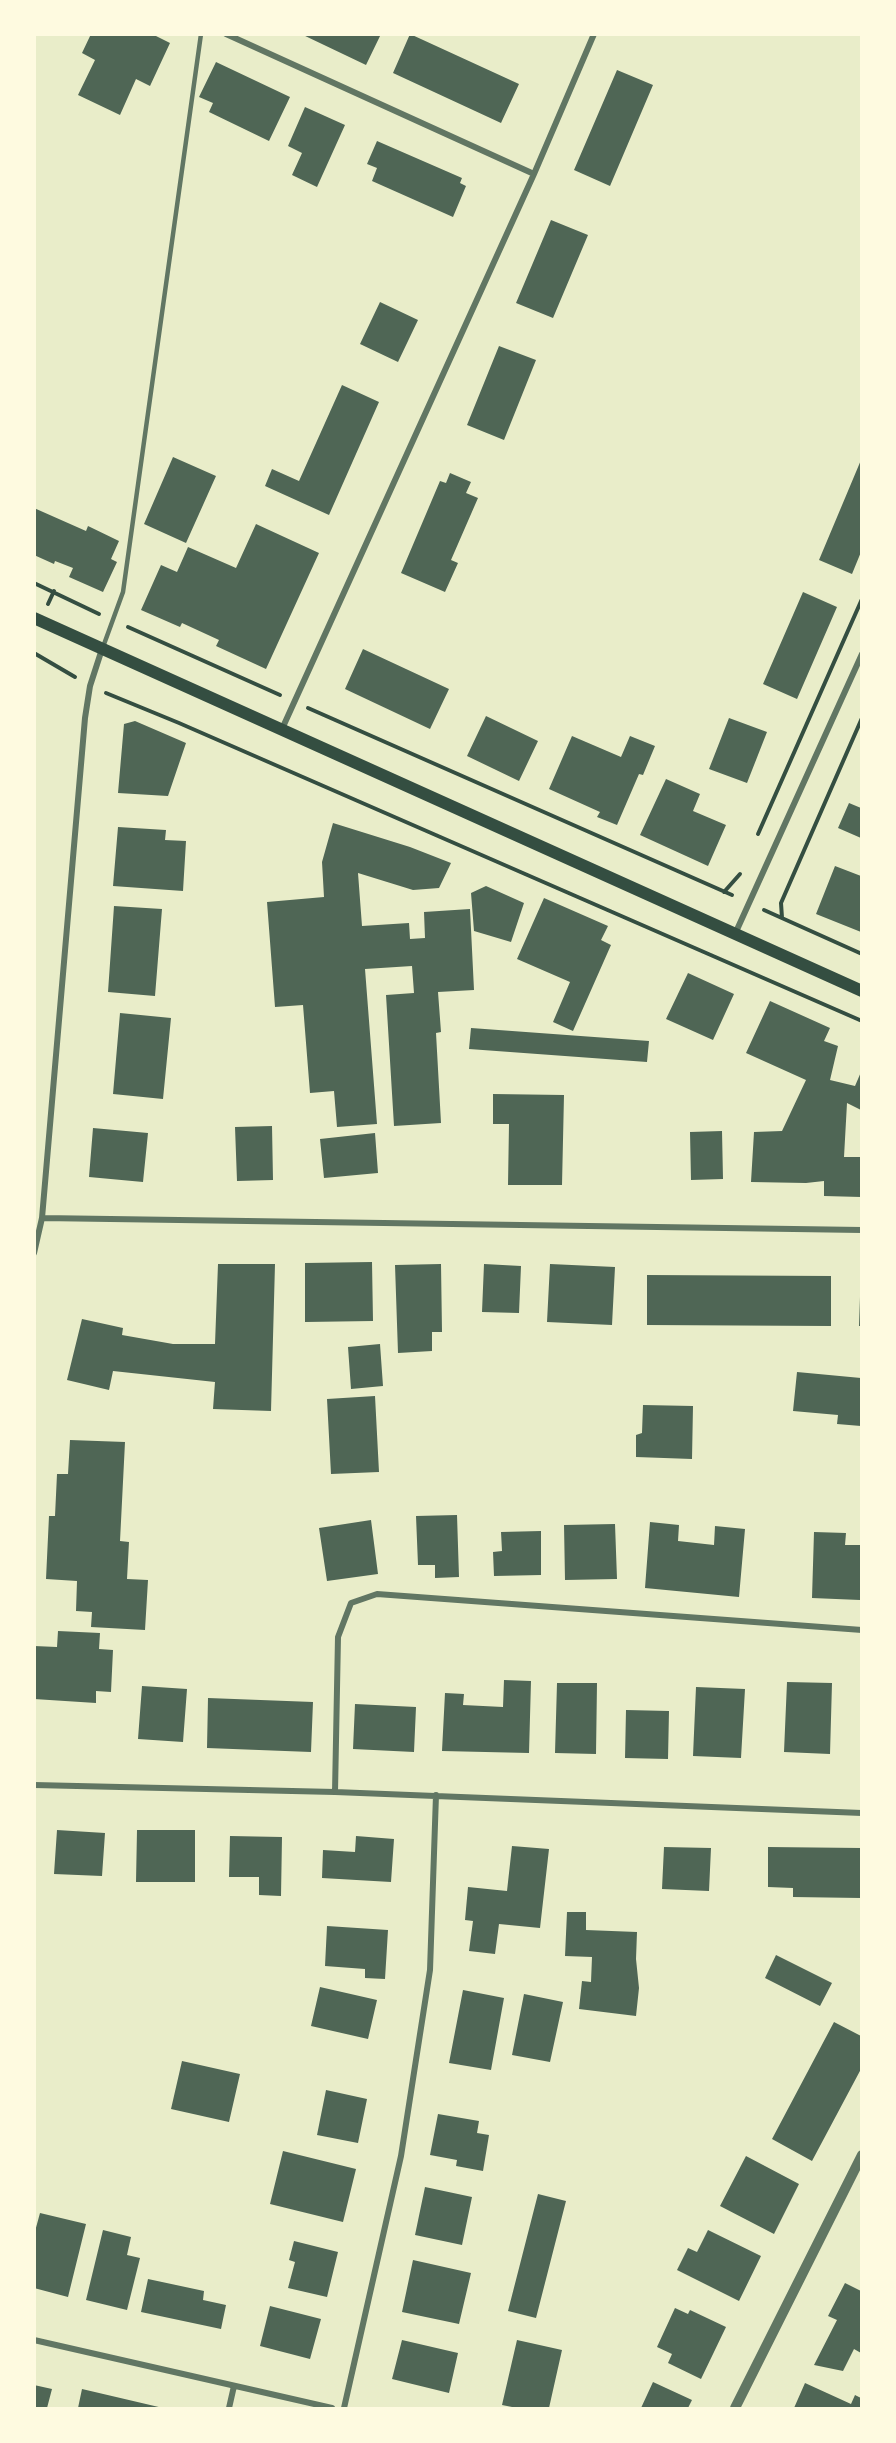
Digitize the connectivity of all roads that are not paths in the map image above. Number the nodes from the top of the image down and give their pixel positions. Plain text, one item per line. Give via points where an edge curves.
1 (201, 34) edge
2 (226, 34) edge
3 (594, 34) edge
4 (534, 174) junction
5 (34, 618) edge
6 (102, 648) junction
7 (861, 654) edge
8 (282, 729) junction
9 (735, 933) junction
10 (861, 991) edge
11 (42, 1218) junction
12 (861, 1230) edge
13 (34, 1253) edge
14 (861, 1630) edge
15 (34, 1785) edge
16 (334, 1792) junction
17 (436, 1795) junction
18 (861, 1813) edge
19 (861, 2155) edge
20 (34, 2340) edge
21 (234, 2385) junction
22 (229, 2409) edge
23 (332, 2409) edge
24 (344, 2409) edge
25 (735, 2409) edge

1 - 6 lane via 123,592
2 - 4 street
3 - 4 street
4 - 8 street
5 - 6 main road
6 - 8 main road
6 - 11 street via 90,686 76,808
7 - 9 street
8 - 9 main road
9 - 10 main road
11 - 12 street
11 - 13 street
14 - 16 street via 376,1594 351,1603 338,1637
15 - 16 street
16 - 17 street
17 - 18 street
17 - 24 street via 430,1970 401,2156
19 - 25 street
20 - 21 street
21 - 22 street
21 - 23 street

